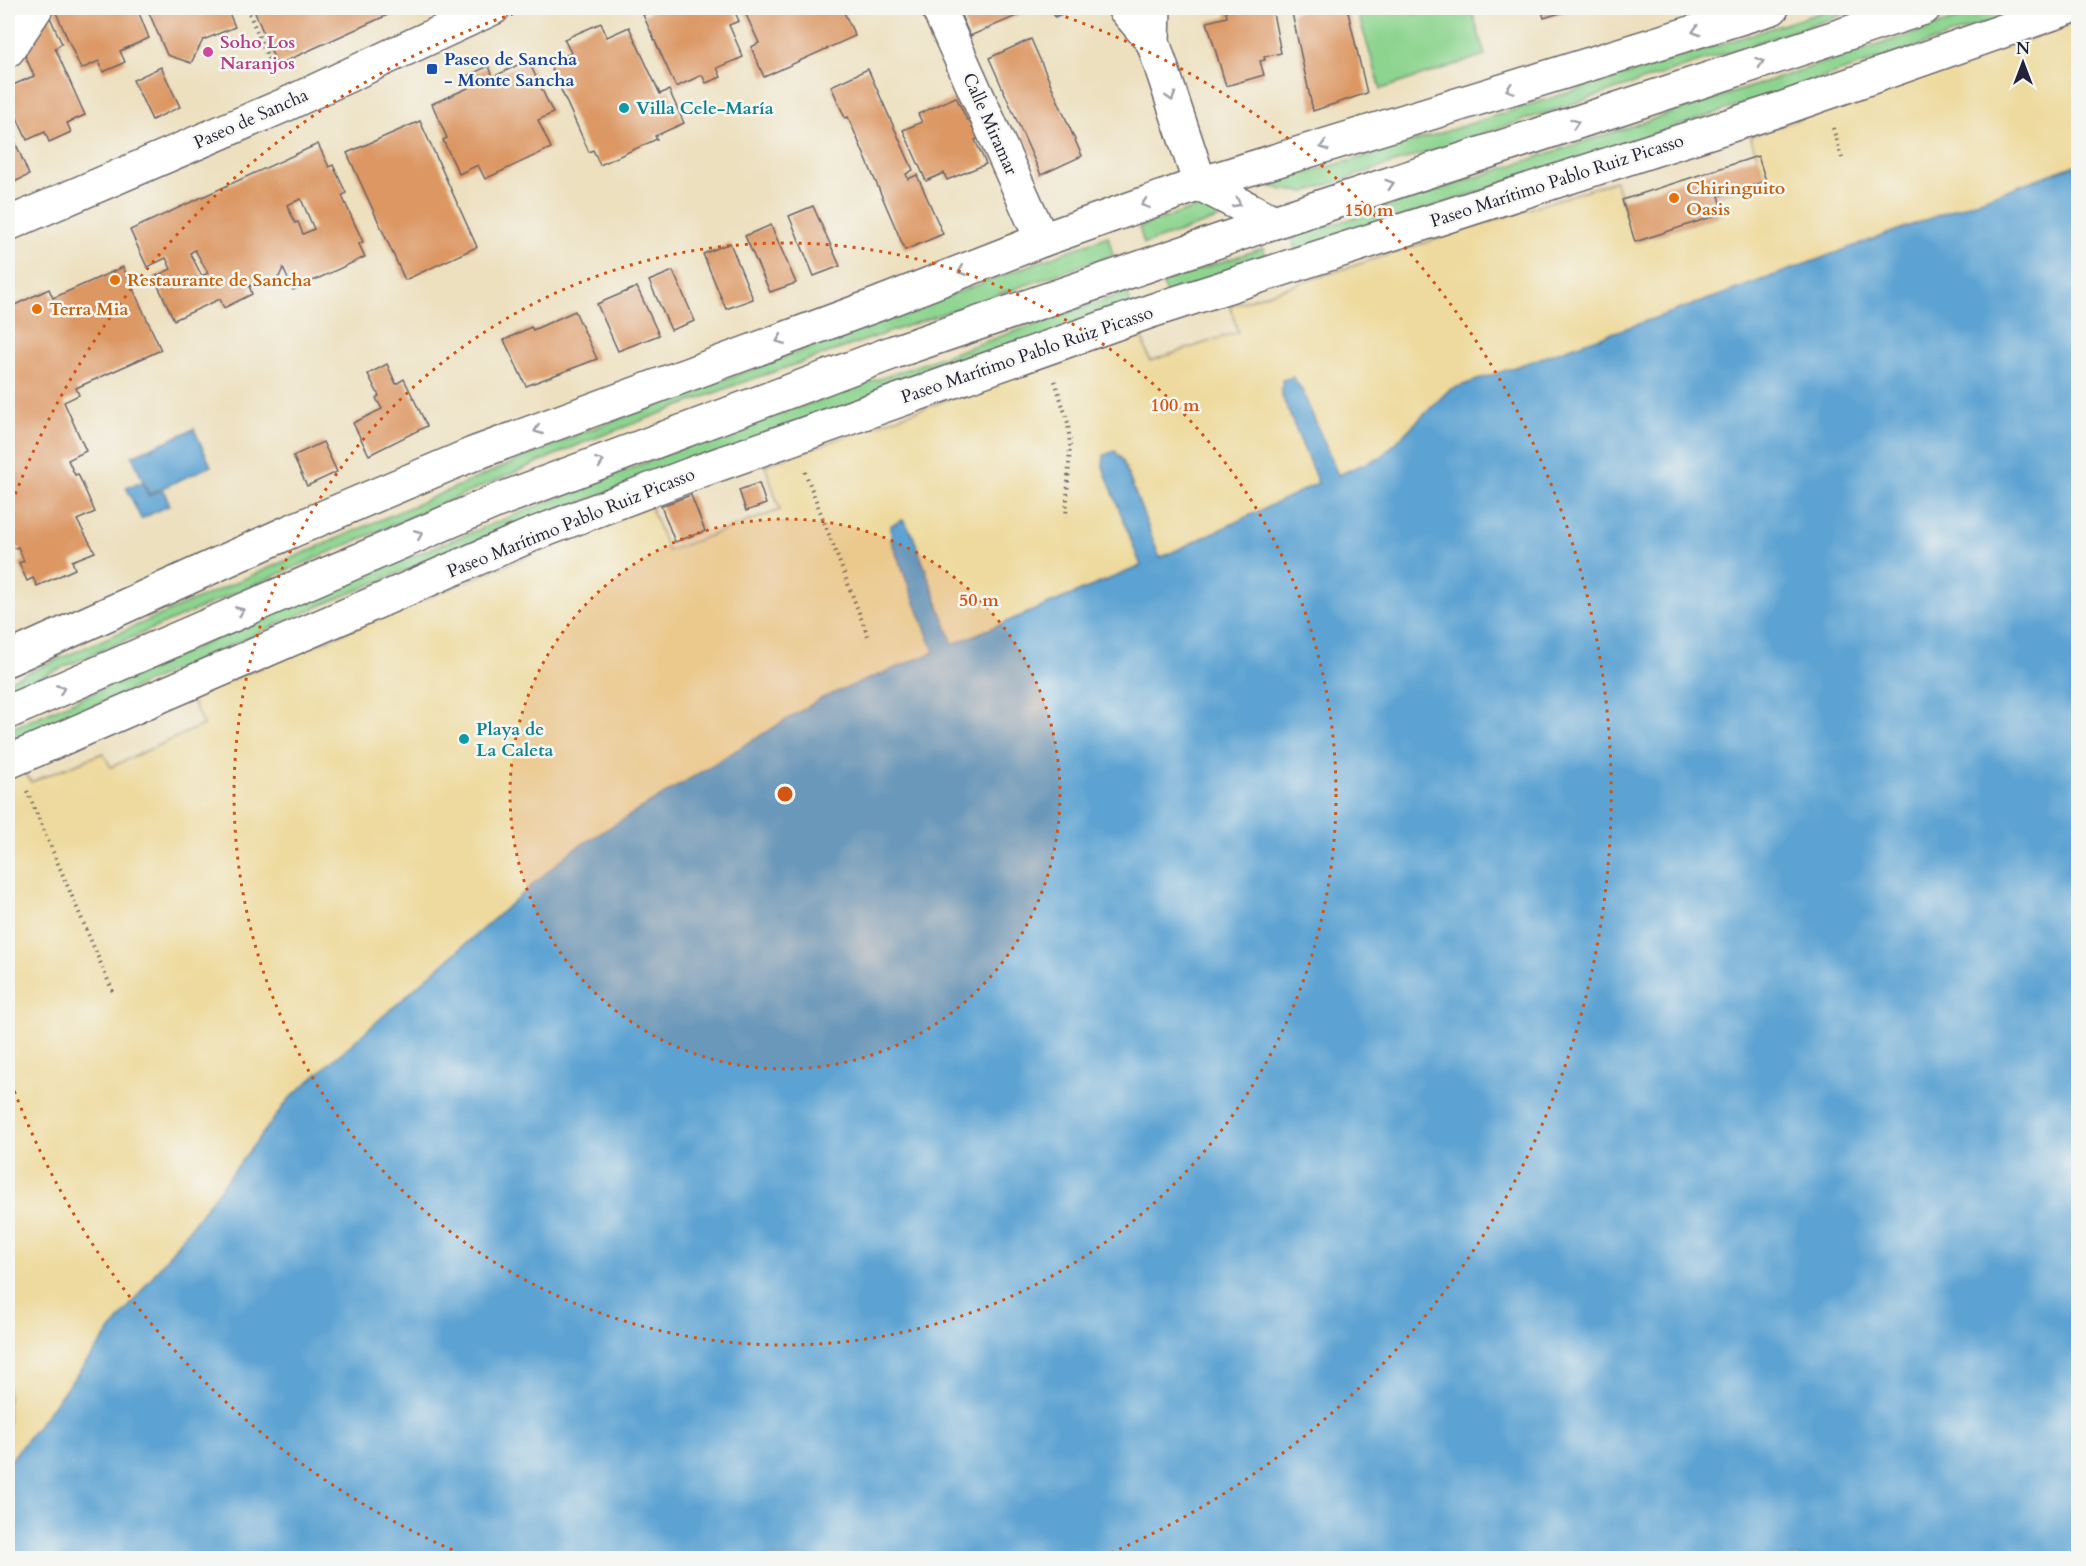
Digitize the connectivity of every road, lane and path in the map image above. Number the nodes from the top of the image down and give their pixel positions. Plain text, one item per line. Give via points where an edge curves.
1 (36, 8) edge
2 (247, 8) edge
3 (492, 8) edge
4 (938, 8) edge
5 (1124, 8) edge
6 (1154, 8) edge
7 (1772, 8) edge
8 (1924, 8) edge
9 (2068, 8) edge
10 (1153, 42) junction
11 (8, 50) edge
12 (287, 104) junction
13 (1200, 184) junction
14 (1274, 222) junction
15 (8, 224) edge
16 (1042, 240) junction
17 (1053, 376) dead end
18 (804, 471) dead end
19 (1066, 517) dead end
20 (868, 636) dead end
21 (8, 659) edge
22 (8, 712) edge
23 (8, 762) edge
24 (26, 788) dead end
25 (113, 992) dead end

1 - 11 main road
2 - 12 path
3 - 12 main road, Paseo de Sancha
4 - 16 main road, Calle Miramar
5 - 10 main road
6 - 10 main road
7 -> 13 main road
14 -> 8 main road
9 - 23 main road, Paseo Marítimo Pablo Ruiz Picasso via 1771,112 1151,311 697,472 530,536
10 -> 13 main road
12 - 15 main road, Paseo de Sancha
13 -> 14 main road
13 -> 16 main road
22 -> 14 main road via 494,502 894,352
16 -> 21 main road via 473,454
17 - 19 path via 1068,423
18 - 20 path
24 - 25 path

